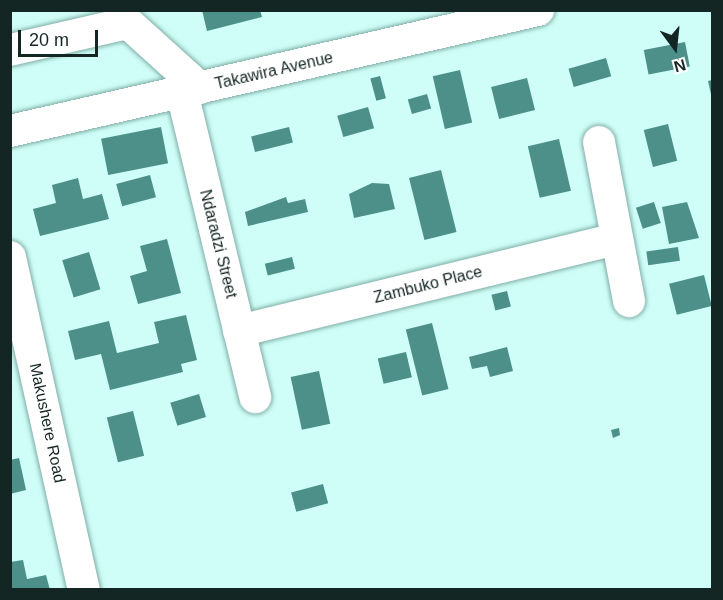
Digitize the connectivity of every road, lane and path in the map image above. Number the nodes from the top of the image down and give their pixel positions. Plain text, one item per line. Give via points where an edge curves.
1 (538, 10) edge
2 (469, 18) edge
3 (10, 50) edge
4 (191, 90) junction
5 (10, 131) edge
6 (599, 142) dead end
7 (616, 239) junction
8 (10, 257) edge
9 (629, 300) dead end
10 (239, 331) junction
11 (20, 345) edge
12 (255, 397) dead end
13 (84, 590) edge

1 - 2 street, Takawira Avenue
2 - 4 street, Takawira Avenue
3 - 4 street via 128,23
4 - 5 street, Takawira Avenue
4 - 10 street, Ndaradzi Street
6 - 7 street
7 - 9 street
7 - 10 street, Zambuko Place
8 - 11 street, Makushere Road
10 - 12 street, Ndaradzi Street
11 - 13 street, Makushere Road

